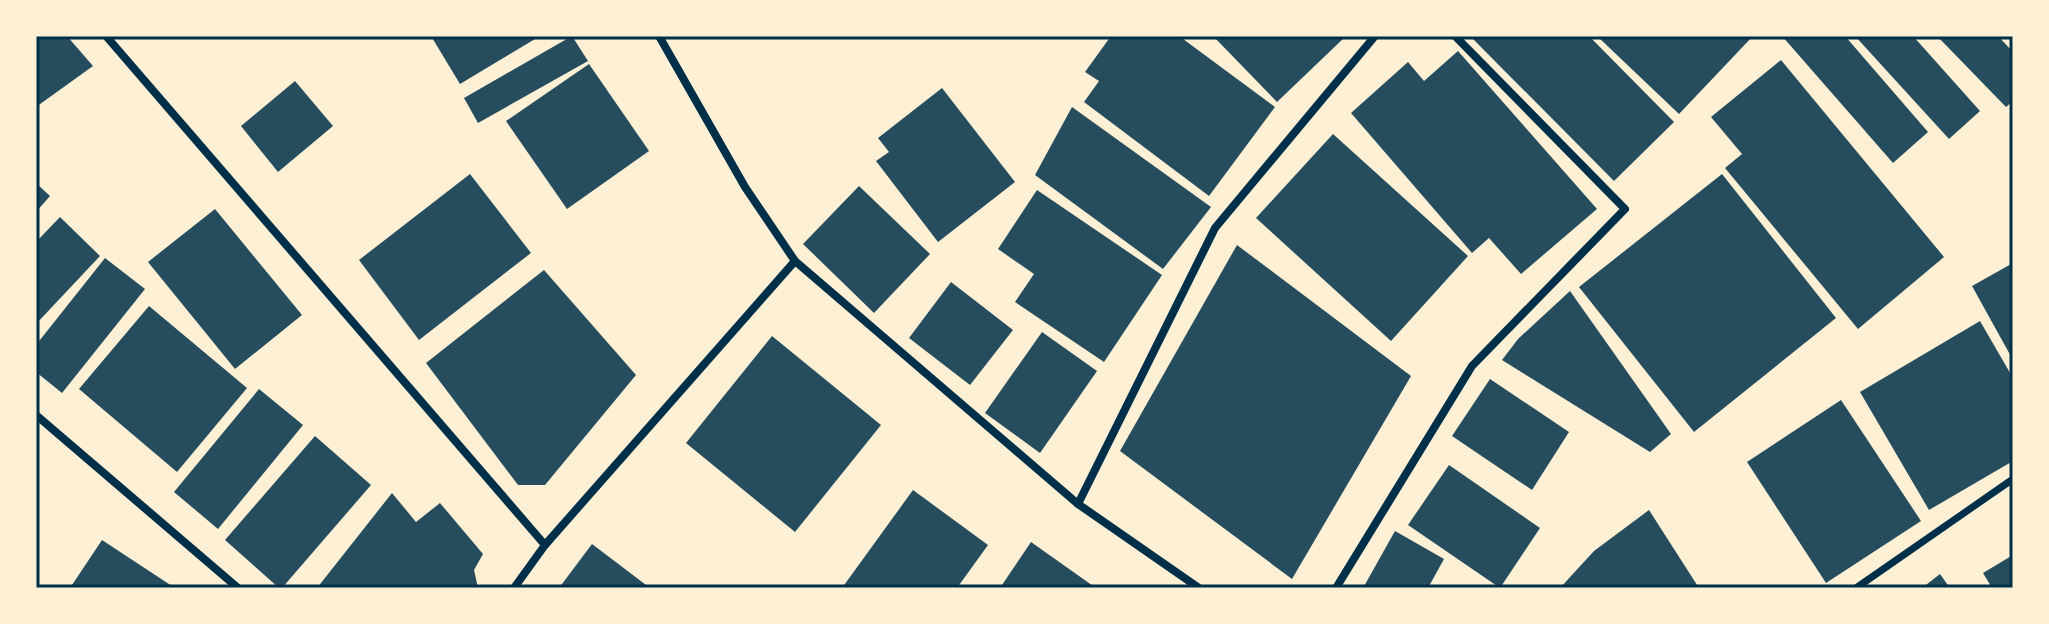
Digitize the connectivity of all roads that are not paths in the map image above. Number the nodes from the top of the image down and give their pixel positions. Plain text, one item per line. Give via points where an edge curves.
1 (106, 36) edge
2 (659, 36) edge
3 (1375, 36) edge
4 (1455, 36) edge
5 (795, 261) junction
6 (36, 415) edge
7 (2013, 479) edge
8 (1078, 504) junction
9 (545, 545) junction
10 (1192, 586) edge
11 (238, 588) edge
12 (514, 588) edge
13 (1336, 588) edge
14 (1856, 588) edge

1 - 9 street
2 - 5 street via 745,187
3 - 8 street via 1215,228
4 - 13 street via 1625,209 1472,366
5 - 8 street
5 - 9 street
6 - 11 street
7 - 14 street
8 - 10 street
9 - 12 street

